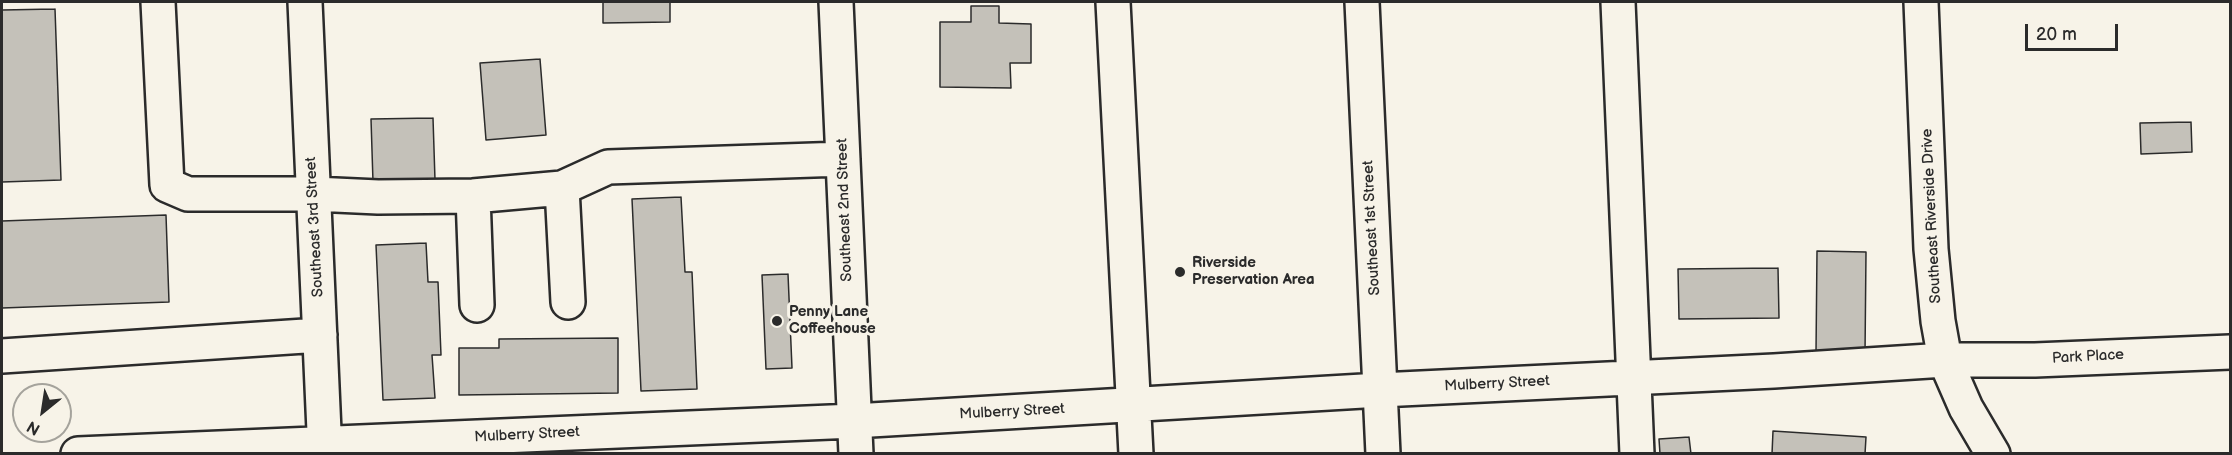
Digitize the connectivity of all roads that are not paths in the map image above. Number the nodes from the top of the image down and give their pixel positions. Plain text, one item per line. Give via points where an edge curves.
1 (158, 2) edge
2 (305, 2) edge
3 (836, 2) edge
4 (1113, 2) edge
5 (1362, 2) edge
6 (1618, 2) edge
7 (1921, 2) edge
8 (843, 159) junction
9 (562, 188) junction
10 (314, 194) junction
11 (473, 196) junction
12 (568, 302) dead end
13 (477, 305) dead end
14 (320, 335) junction
15 (2230, 352) edge
16 (2, 356) edge
17 (1945, 360) junction
18 (1632, 378) junction
19 (1380, 390) junction
20 (1134, 404) junction
21 (854, 421) junction
22 (454, 446) edge
23 (325, 448) edge
24 (78, 453) edge
25 (856, 453) edge
26 (1136, 453) edge
27 (1383, 453) edge
28 (1637, 453) edge
29 (1993, 453) edge

1 - 10 street via 167,185 188,194
2 - 10 street, Southeast 3rd Street
3 - 8 street, Southeast 2nd Street
4 - 20 street
5 - 19 street, Southeast 1st Street
6 - 18 street
7 - 17 street, Southeast Riverside Drive via 1930,249
8 - 9 street via 608,167
8 - 21 street, Southeast 2nd Street
9 - 11 street
9 - 12 street
10 - 11 street
10 - 14 street, Southeast 3rd Street
11 - 13 street
14 - 16 street
14 - 23 street, Southeast 3rd Street
15 - 17 street, Park Place
17 - 18 street, Mulberry Street
17 - 29 street, Southeast Riverside Drive via 1966,408
18 - 19 street, Mulberry Street
18 - 28 street
19 - 20 street, Mulberry Street
19 - 27 street, Southeast 1st Street
20 - 21 street, Mulberry Street
20 - 26 street
21 - 22 street, Mulberry Street
21 - 25 street, Southeast 2nd Street
22 - 23 street, Mulberry Street
23 - 24 street, Mulberry Street

